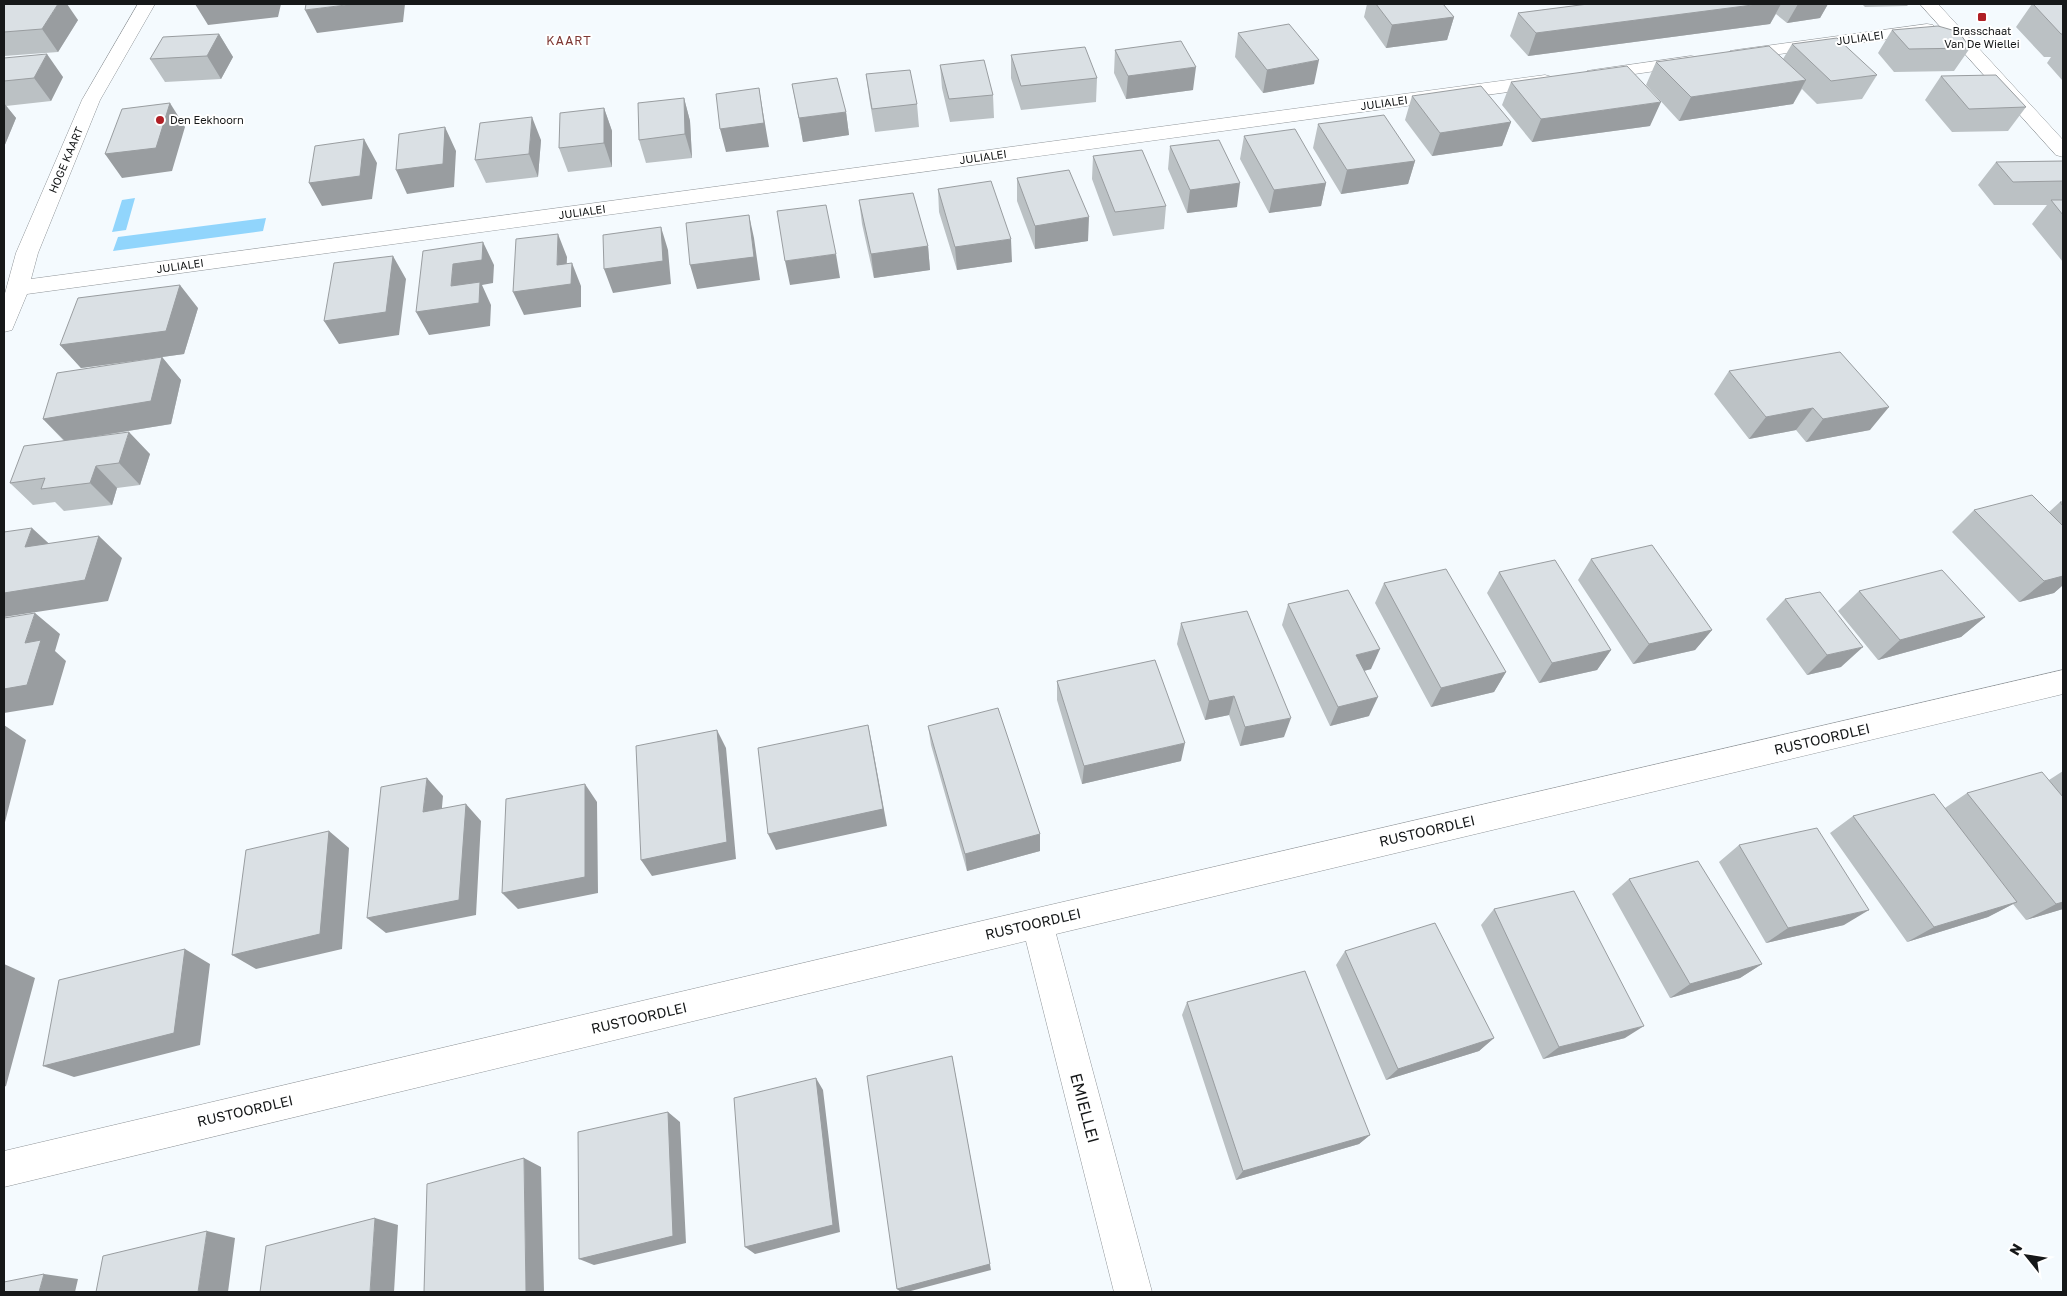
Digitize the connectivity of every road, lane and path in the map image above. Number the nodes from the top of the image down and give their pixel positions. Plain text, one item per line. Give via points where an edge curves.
1 (146, 4) edge
2 (1929, 4) edge
3 (1948, 26) junction
4 (2063, 151) edge
5 (27, 253) junction
6 (4, 258) edge
7 (18, 288) junction
8 (4, 326) edge
9 (2063, 682) edge
10 (1037, 923) junction
11 (4, 1169) edge
12 (1133, 1292) edge

1 - 5 street, HOGE KAART via 91,100
2 - 3 street
3 - 4 street
3 - 7 street, JULIALEI
5 - 6 street
5 - 7 street, HOGE KAART
7 - 8 street, HOGE KAART
9 - 10 street, RUSTOORDLEI
10 - 11 street, RUSTOORDLEI
10 - 12 street, EMIELLEI

